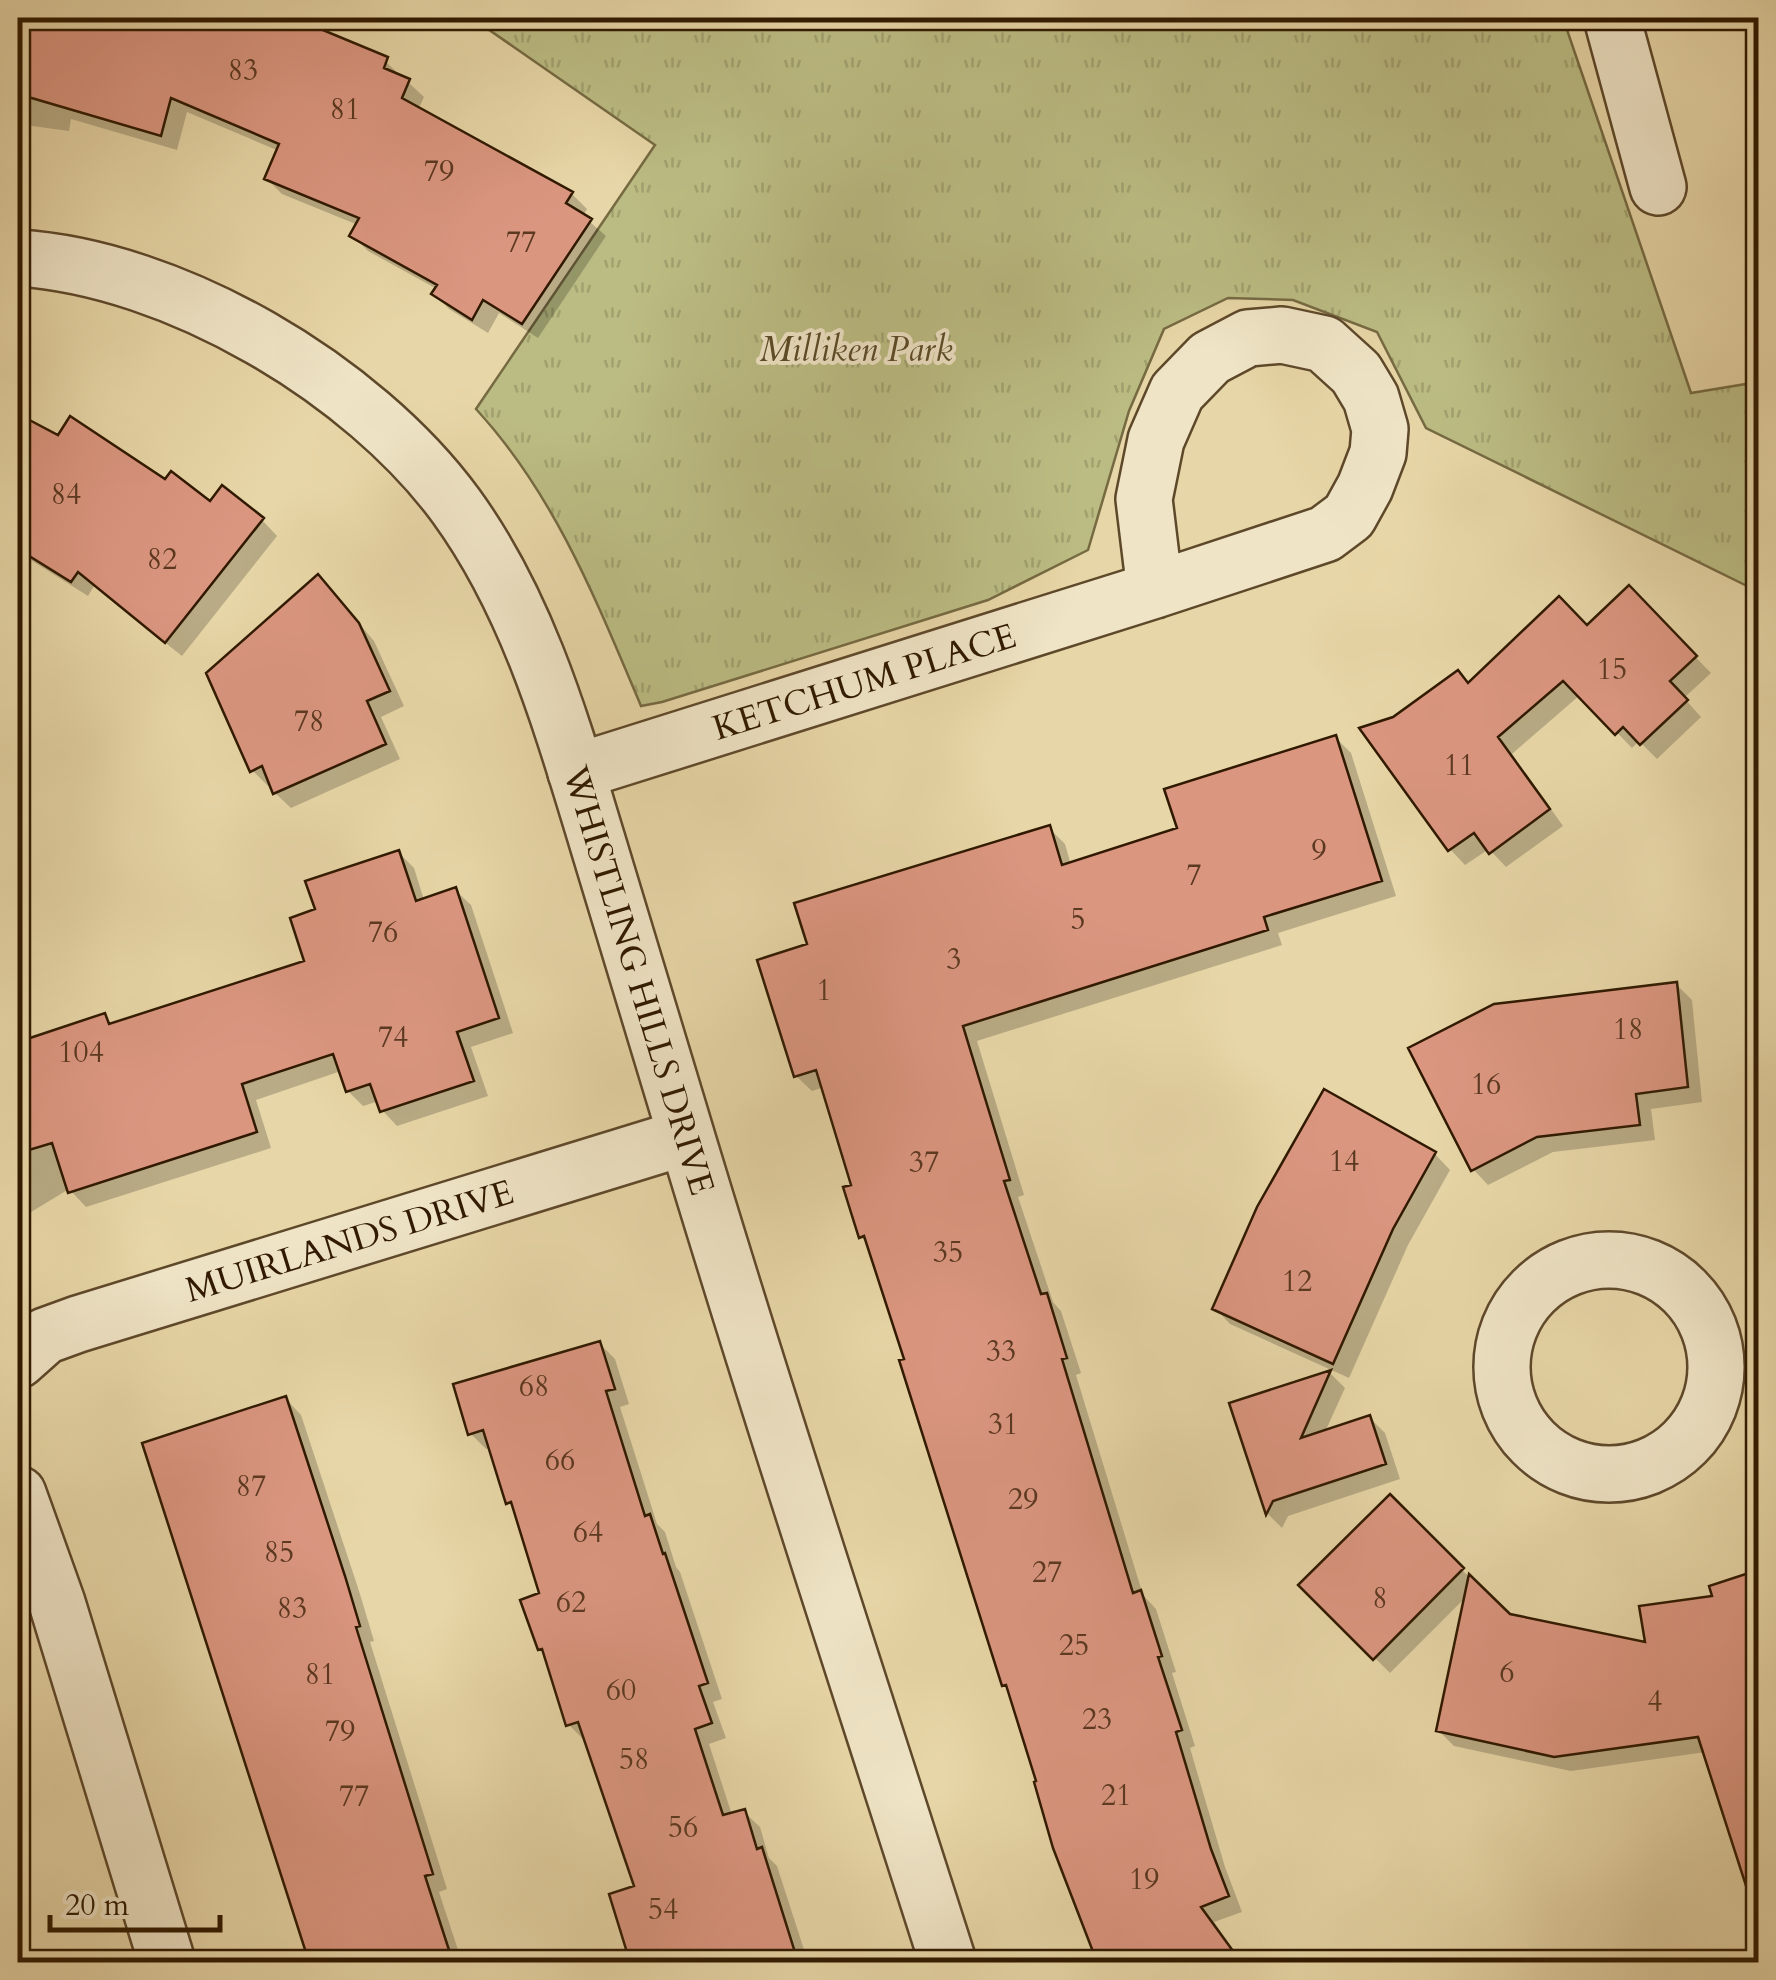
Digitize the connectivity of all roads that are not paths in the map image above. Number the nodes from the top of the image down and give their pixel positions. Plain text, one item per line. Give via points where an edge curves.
1 (1612, 18) edge
2 (1658, 187) dead end
3 (18, 258) edge
4 (1155, 590) junction
5 (576, 772) junction
6 (686, 1137) junction
7 (18, 1360) edge
8 (18, 1494) edge
9 (168, 1962) edge
10 (948, 1962) edge

1 - 2 street
3 - 5 street, WHISTLING HILLS DRIVE via 164,292 261,338 322,376 392,434 453,502 494,562 533,644
4 - 4 street, KETCHUM PLACE via 1144,500 1156,440 1177,392 1210,358 1248,338 1282,335 1324,344 1356,373 1380,429 1378,453 1349,516 1325,534
4 - 5 street, KETCHUM PLACE
5 - 6 street, WHISTLING HILLS DRIVE
6 - 7 street, MUIRLANDS DRIVE via 78,1324 45,1336
6 - 10 street, WHISTLING HILLS DRIVE
8 - 9 street

